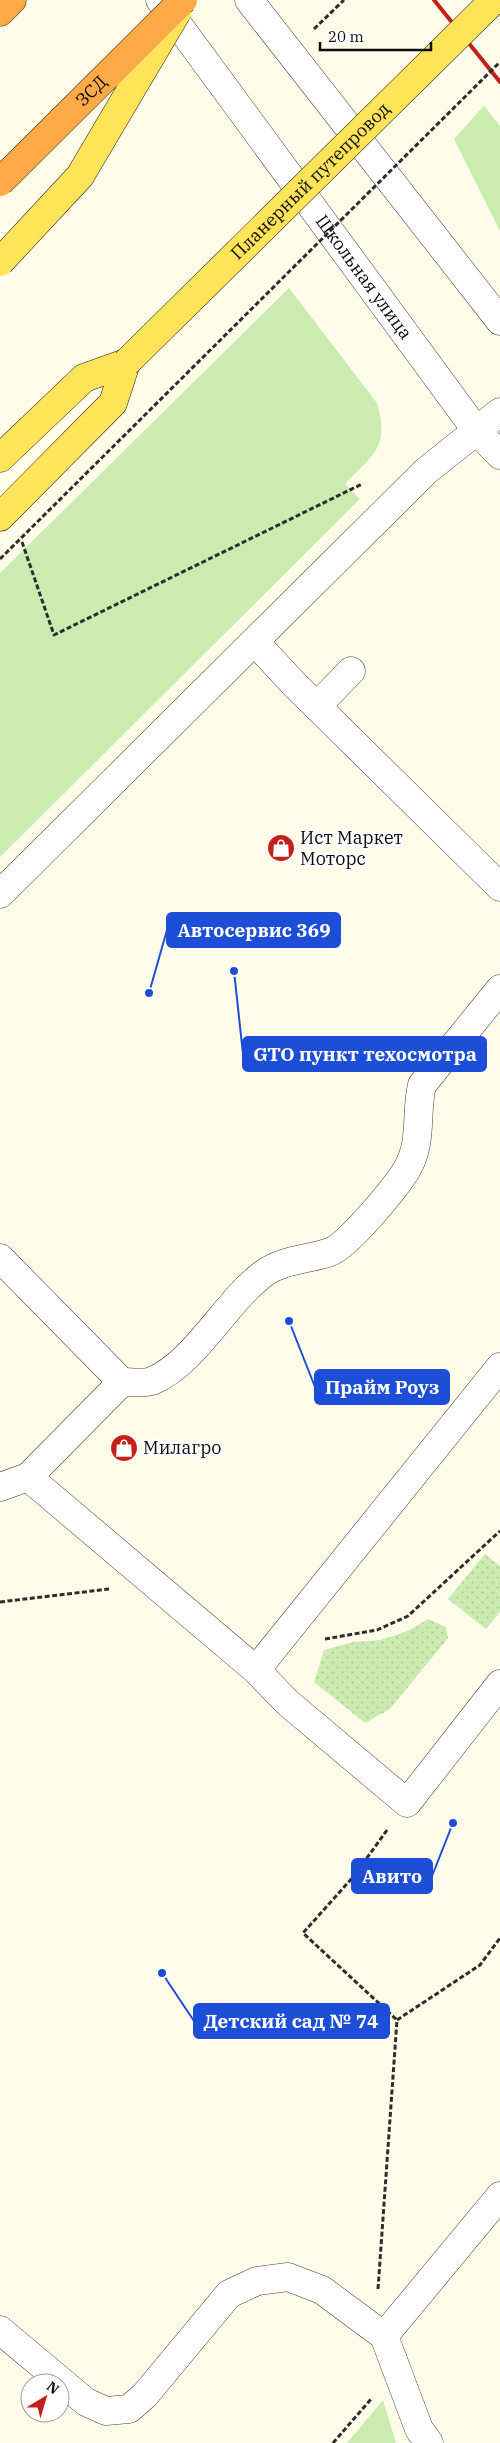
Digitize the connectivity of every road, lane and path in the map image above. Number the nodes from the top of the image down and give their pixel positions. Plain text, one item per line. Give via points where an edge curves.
1 (12, 0) edge
2 (160, 0) edge
3 (184, 0) edge
4 (249, 0) edge
5 (494, 0) edge
6 (0, 12) edge
7 (500, 62) edge
8 (0, 182) edge
9 (0, 262) edge
10 (500, 322) edge
11 (126, 364) junction
12 (500, 412) edge
13 (476, 430) junction
14 (500, 455) edge
15 (0, 458) edge
16 (362, 484) dead end
17 (0, 517) edge
18 (21, 539) junction
19 (0, 560) edge
20 (255, 642) junction
21 (352, 671) dead end
22 (317, 706) junction
23 (500, 887) edge
24 (0, 894) edge
25 (500, 989) edge
26 (0, 1258) edge
27 (500, 1367) edge
28 (122, 1382) junction
29 (28, 1477) junction
30 (0, 1487) edge
31 (500, 1531) edge
32 (152, 1584) junction
33 (0, 1602) edge
34 (317, 1643) dead end
35 (256, 1670) junction
36 (500, 1684) edge
37 (407, 1803) junction
38 (500, 1938) edge
39 (397, 2020) junction
40 (500, 2196) edge
41 (0, 2330) edge
42 (384, 2336) junction
43 (396, 2369) junction
44 (333, 2443) edge
45 (429, 2443) edge

1 - 6 highway
2 - 13 street, Школьная улица
3 - 8 highway, ЗСД, bridge
3 - 9 main road, bridge via 80,176
4 - 10 street
5 - 11 main road, Планерный путепровод, bridge
7 - 18 path, bridge
11 - 15 main road, Планерный путепровод via 84,378
11 - 17 main road, Планерный путепровод via 113,403
12 - 13 street
13 - 14 street, Школьная улица
13 - 20 street via 426,471
16 - 18 path via 54,635
18 - 19 path, bridge
20 - 22 street
20 - 24 street
21 - 22 street
22 - 23 street
25 - 28 street via 422,1085 416,1150 406,1171 350,1238 332,1252 288,1262 264,1273 244,1290 176,1367 150,1382
26 - 28 street
27 - 35 street
28 - 29 street
29 - 30 street
29 - 32 street
31 - 34 path via 408,1616 376,1630
32 - 33 path
32 - 35 street
35 - 37 street via 288,1704
36 - 37 street
37 - 39 path via 354,1876 303,1933
38 - 39 path via 480,1965
39 - 42 path via 377,2304
40 - 42 street
41 - 42 street via 86,2402 106,2411 129,2409 140,2400 229,2294 257,2281 288,2277 322,2290
42 - 43 street
43 - 44 path
43 - 45 street via 419,2430

